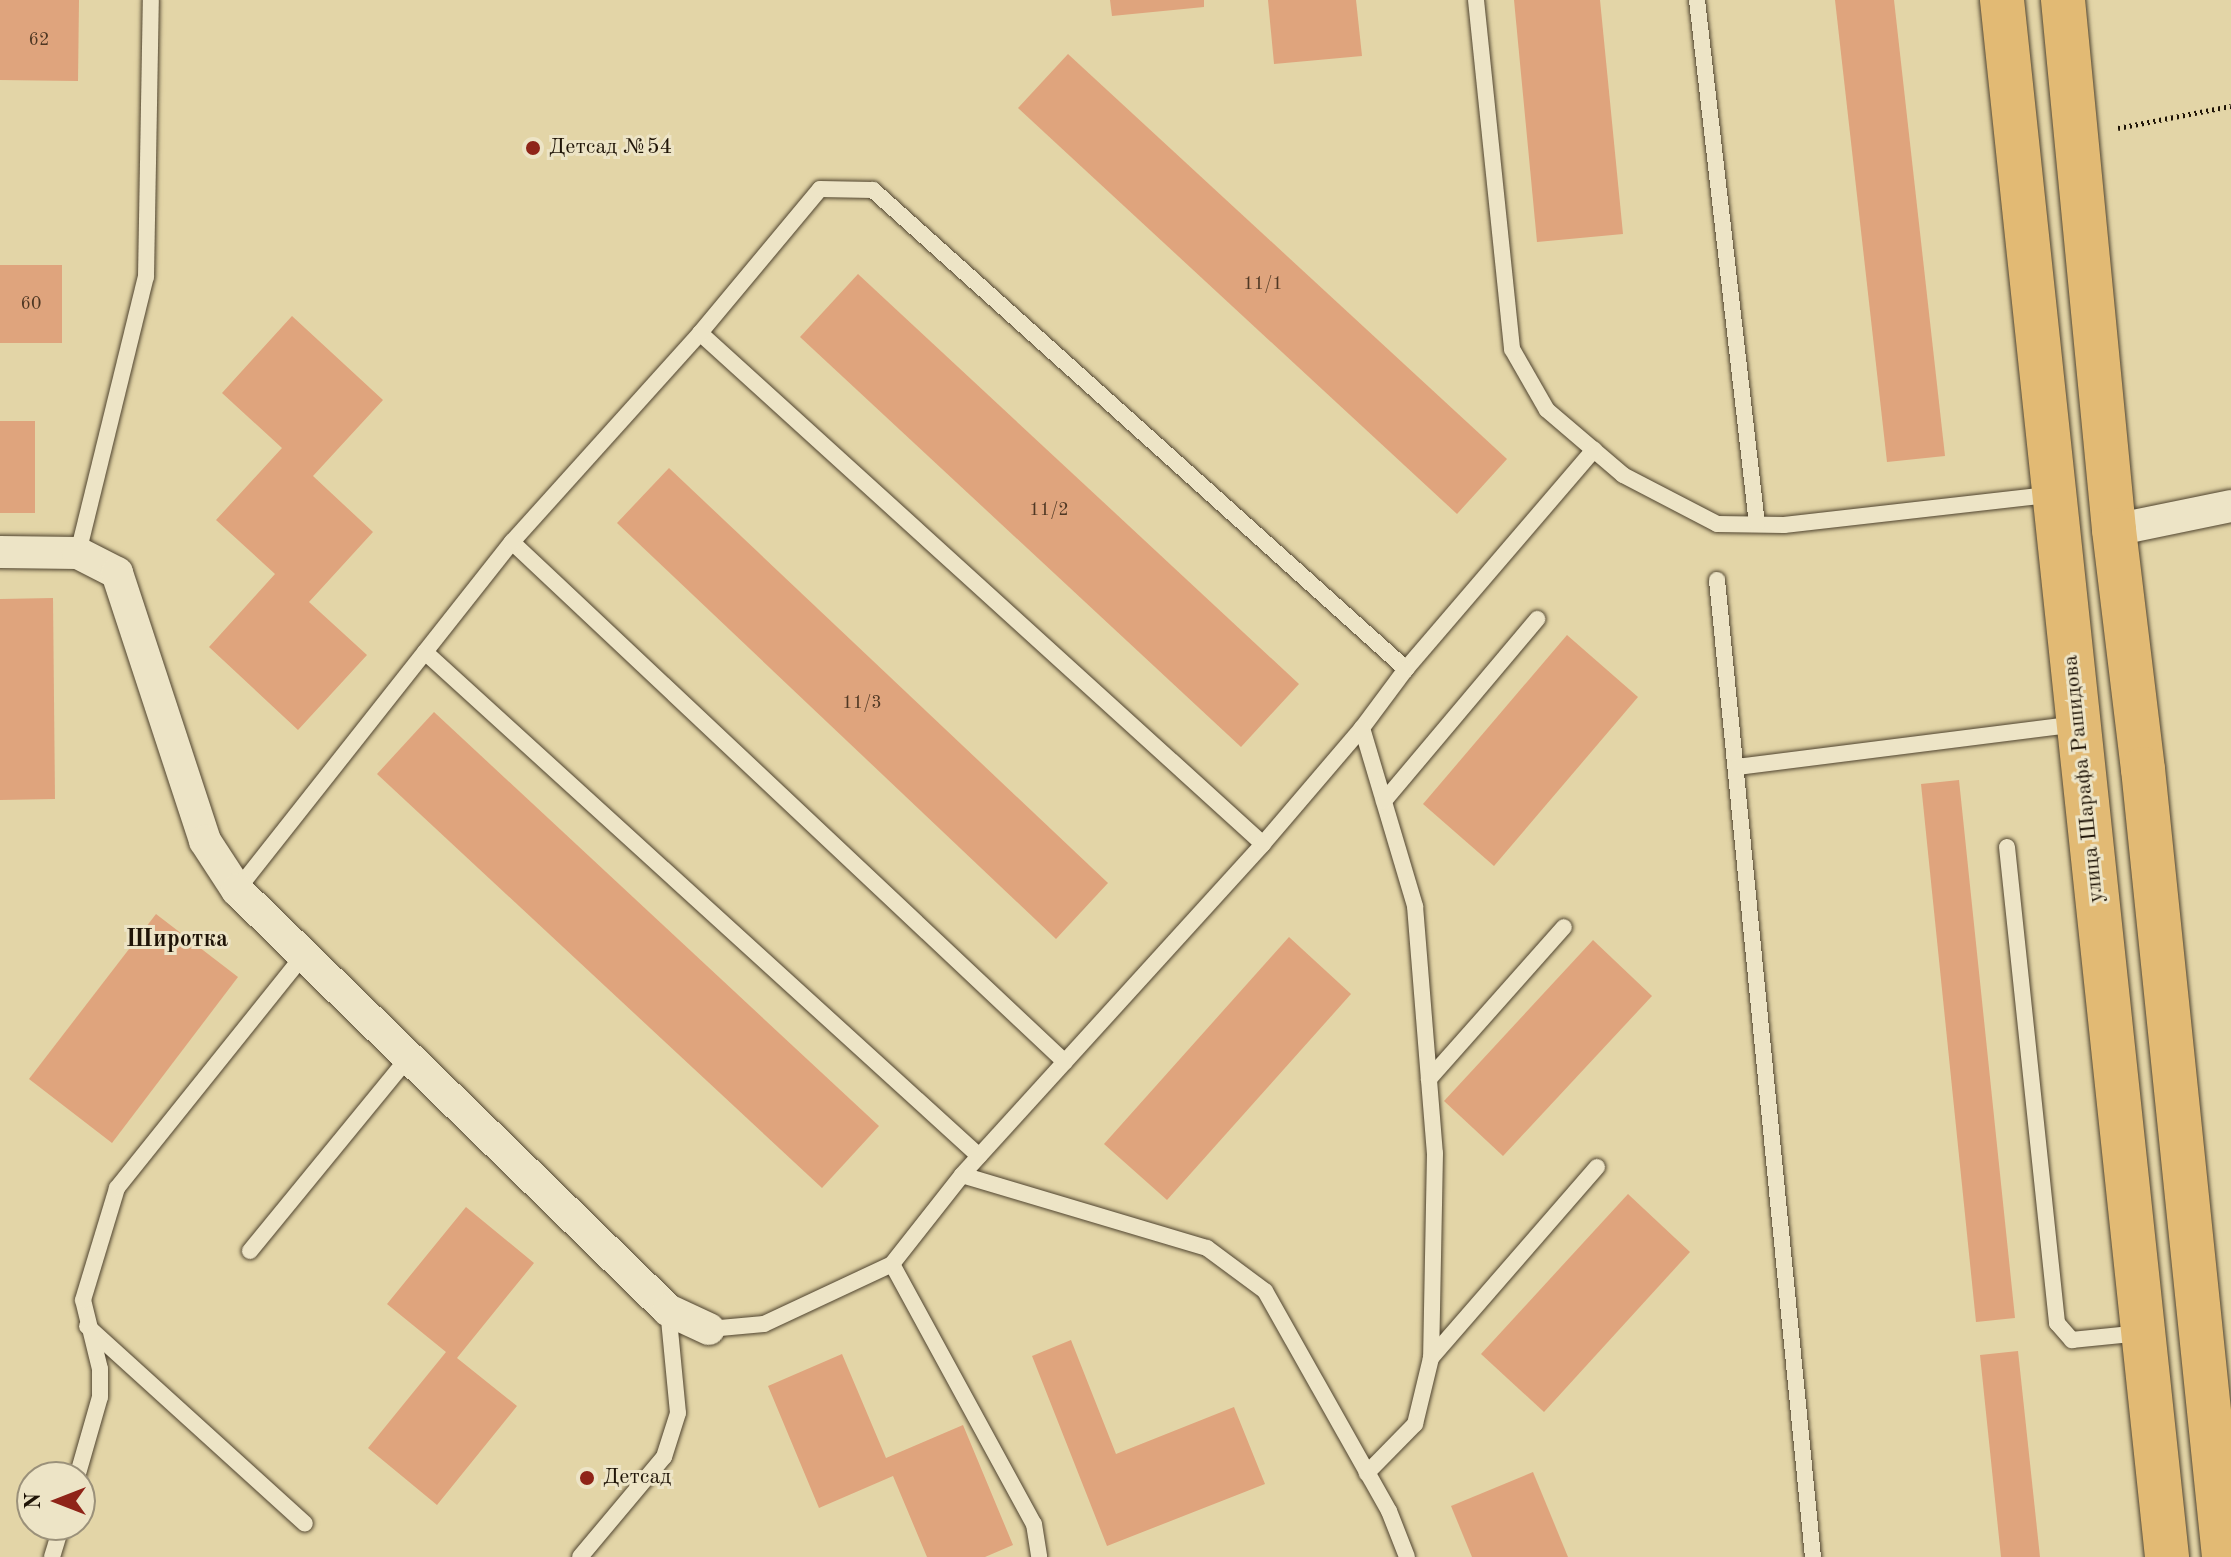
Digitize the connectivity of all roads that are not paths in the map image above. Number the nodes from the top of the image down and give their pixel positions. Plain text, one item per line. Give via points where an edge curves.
1 (151, 0) edge
2 (1476, 0) edge
3 (1697, 0) edge
4 (2002, 0) edge
5 (2063, 0) edge
6 (700, 333) junction
7 (1594, 450) junction
8 (2055, 494) junction
9 (2231, 506) edge
10 (1757, 524) junction
11 (2114, 530) junction
12 (512, 542) junction
13 (0, 552) edge
14 (78, 553) junction
15 (1717, 580) dead end
16 (1537, 619) dead end
17 (425, 652) junction
18 (1406, 669) junction
19 (2078, 724) junction
20 (1362, 728) junction
21 (1737, 767) junction
22 (1384, 801) junction
23 (1263, 844) junction
24 (2007, 847) dead end
25 (237, 890) junction
26 (1564, 927) dead end
27 (303, 956) junction
28 (408, 1058) junction
29 (1065, 1062) junction
30 (1429, 1079) junction
31 (979, 1156) junction
32 (1597, 1167) dead end
33 (962, 1175) junction
34 (250, 1251) dead end
35 (892, 1264) junction
36 (668, 1310) junction
37 (87, 1325) junction
38 (709, 1329) joint
39 (2144, 1332) junction
40 (1431, 1358) junction
41 (82, 1461) edge
42 (1367, 1473) junction
43 (305, 1524) dead end
44 (580, 1557) edge
45 (1039, 1557) edge
46 (1407, 1557) edge
47 (1813, 1557) edge
48 (2167, 1557) edge
49 (2224, 1557) edge

1 - 14 lane via 146,277
2 - 7 lane via 1512,349 1547,410
3 - 10 lane
4 - 8 main road, улица Шарафа Рашидова
5 - 11 main road
6 - 12 lane
6 - 18 lane via 820,189 873,190
6 - 23 lane
7 - 10 lane via 1623,475 1717,524
7 - 18 lane
8 - 10 lane
8 - 19 main road, улица Шарафа Рашидова
9 - 11 street
11 - 49 main road
12 - 17 lane
12 - 29 lane
13 - 14 street
14 - 25 street via 117,573 205,841
15 - 21 lane
16 - 22 lane
17 - 25 lane
17 - 31 lane
18 - 20 lane
19 - 21 lane
19 - 39 main road, улица Шарафа Рашидова
20 - 22 lane
20 - 23 lane
21 - 47 lane
22 - 30 lane via 1415,906
23 - 29 lane
24 - 39 lane via 2057,1323 2072,1340
25 - 27 street
26 - 30 lane
27 - 28 street
27 - 37 lane via 117,1188 83,1300
28 - 34 lane
28 - 36 street
29 - 31 lane
30 - 40 lane via 1435,1153
31 - 33 lane
32 - 40 lane
33 - 35 lane
33 - 42 lane via 1207,1248 1265,1291
35 - 38 lane via 764,1324
35 - 45 lane via 1034,1524
36 - 38 street
36 - 44 lane via 678,1413 664,1457
37 - 41 lane via 100,1369 100,1397
37 - 43 lane
39 - 48 main road, улица Шарафа Рашидова
40 - 42 lane via 1415,1424
42 - 46 lane

